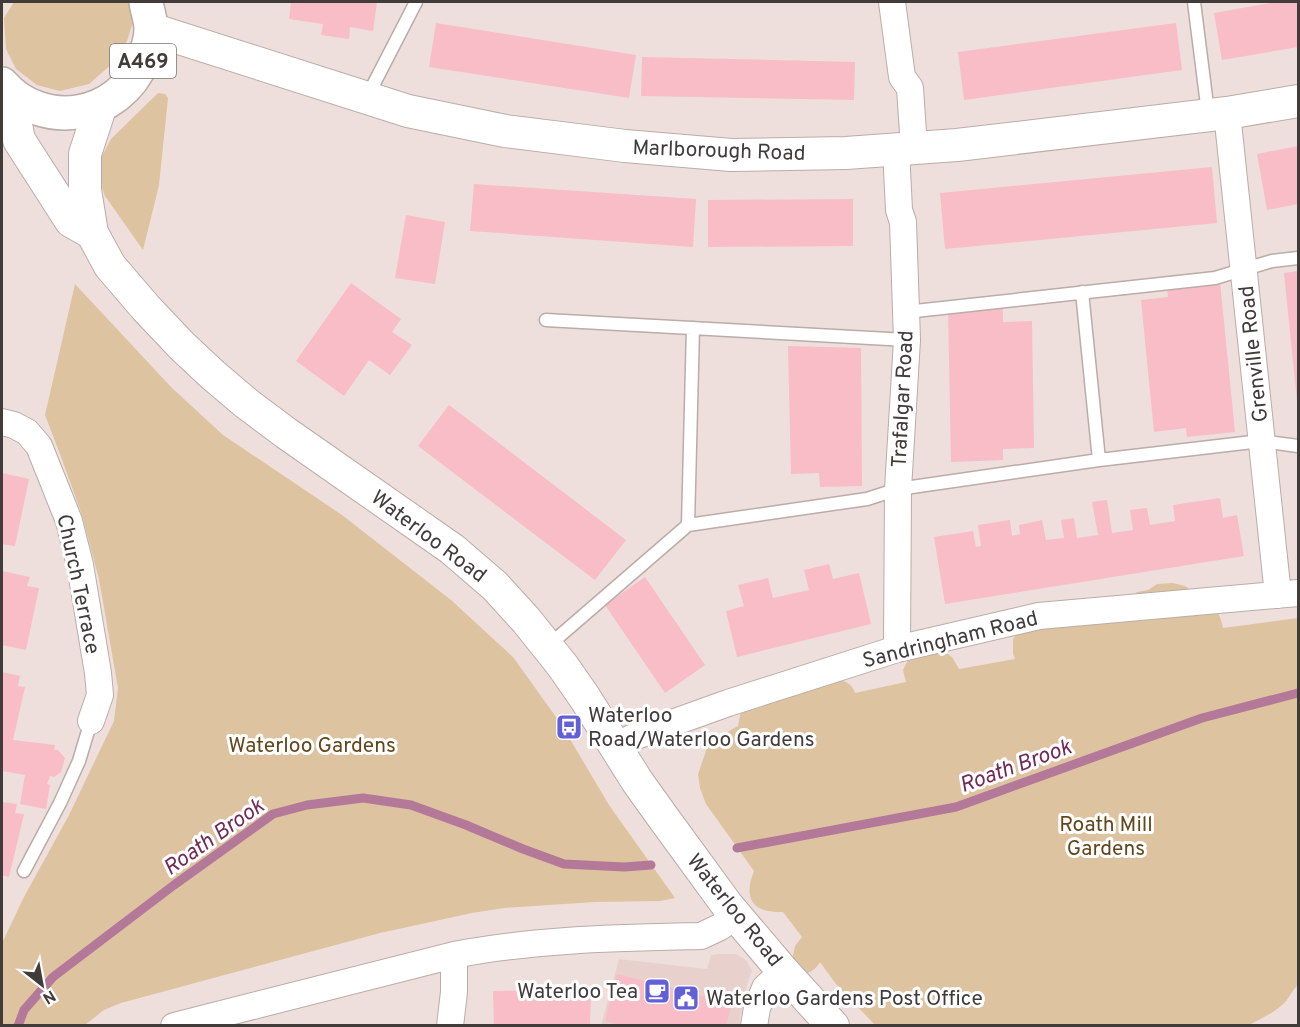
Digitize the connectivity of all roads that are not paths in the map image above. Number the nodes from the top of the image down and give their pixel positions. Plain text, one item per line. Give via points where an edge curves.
1 (416, 2) edge
2 (892, 2) edge
3 (1194, 2) edge
4 (148, 15) edge
5 (6, 89) edge
6 (367, 98) junction
7 (1299, 101) edge
8 (101, 105) junction
9 (1218, 114) junction
10 (905, 148) junction
11 (92, 233) junction
12 (1299, 258) edge
13 (1244, 269) junction
14 (1083, 292) junction
15 (906, 312) junction
16 (546, 320) dead end
17 (693, 328) junction
18 (907, 340) junction
19 (8, 424) edge
20 (1261, 441) junction
21 (1299, 446) edge
22 (1099, 460) junction
23 (898, 489) junction
24 (688, 525) junction
25 (1288, 594) edge
26 (548, 646) junction
27 (897, 649) junction
28 (91, 721) joint
29 (615, 746) junction
30 (24, 872) dead end
31 (732, 911) junction
32 (454, 955) junction
33 (783, 971) junction
34 (174, 1026) edge
35 (450, 1026) edge
36 (754, 1026) edge
37 (833, 1026) edge

1 - 6 lane
2 - 10 street, Trafalgar Road via 902,77 910,88
3 - 9 lane
4 - 6 street, Marlborough Road
4 - 8 main road, A469 via 148,47 139,71 123,91
5 - 8 main road, A469 via 31,107 54,113 78,113
5 - 11 street, Waterloo Road via 19,140 71,221
6 - 10 street, Marlborough Road via 408,111 506,131 625,146 731,154
7 - 9 street, Marlborough Road
8 - 11 street, Waterloo Road via 85,154 85,190
9 - 10 street, Marlborough Road
9 - 13 street, Grenville Road
10 - 15 street, Trafalgar Road via 899,210 903,222
11 - 26 street, Waterloo Road via 110,266 213,375 286,433 452,549 495,586
12 - 13 lane
13 - 14 lane via 1215,278
13 - 20 street, Grenville Road
14 - 15 lane
14 - 22 lane
15 - 18 street, Trafalgar Road
16 - 17 lane
17 - 18 lane
17 - 24 lane
18 - 23 street, Trafalgar Road
19 - 28 street, Church Terrace via 27,432 39,446 71,532 98,673 100,695
20 - 21 lane
20 - 22 lane
20 - 25 street, Grenville Road
22 - 23 lane
23 - 24 lane via 867,499
23 - 27 street, Trafalgar Road
24 - 26 lane
25 - 27 street, Sandringham Road via 1039,616
26 - 29 street, Waterloo Road
27 - 29 street, Sandringham Road via 728,703
28 - 30 lane via 79,761
29 - 31 street, Waterloo Road
31 - 32 street via 720,927 700,936 571,940
31 - 33 street, Waterloo Road
32 - 34 street
32 - 35 street
33 - 36 street via 765,988
33 - 37 street, Waterloo Road

